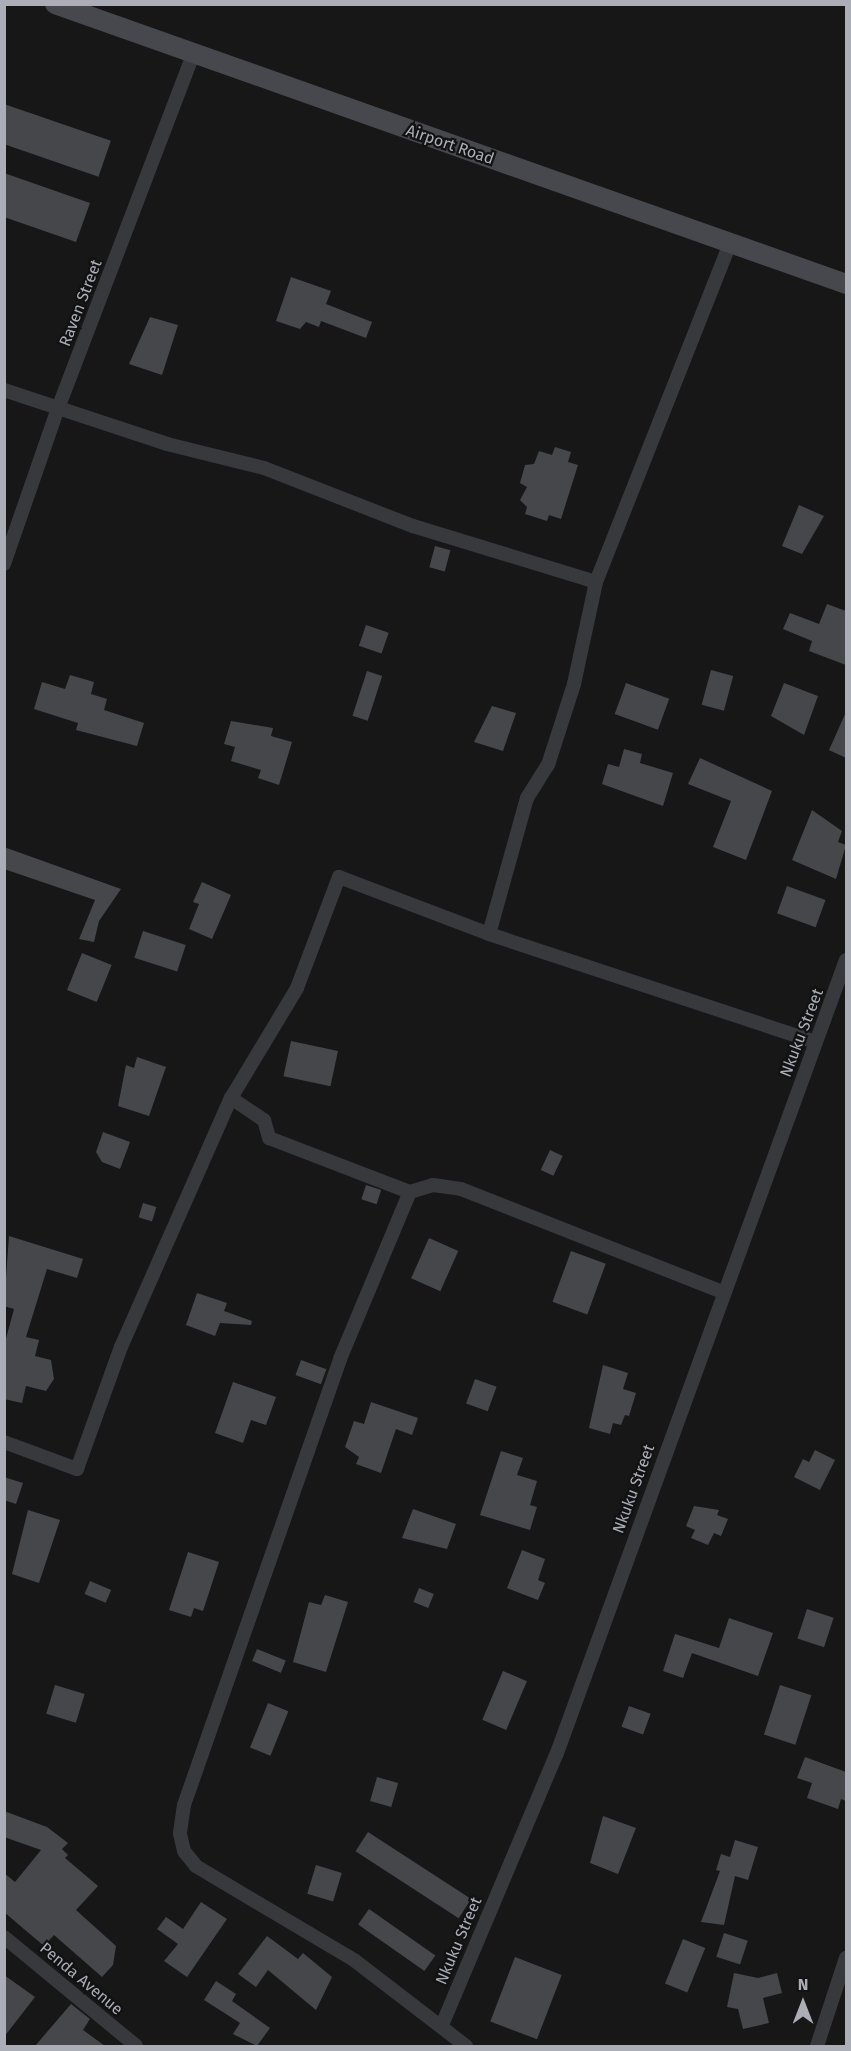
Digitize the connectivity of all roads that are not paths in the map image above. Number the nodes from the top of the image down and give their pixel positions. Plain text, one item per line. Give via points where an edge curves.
1 (55, 4) edge
2 (194, 55) junction
3 (730, 243) junction
4 (846, 284) edge
5 (4, 390) edge
6 (57, 411) junction
7 (4, 564) edge
8 (596, 582) junction
9 (489, 934) junction
10 (846, 960) edge
11 (816, 1042) junction
12 (231, 1098) junction
13 (410, 1192) junction
14 (722, 1292) junction
15 (4, 1442) edge
16 (4, 1937) edge
17 (846, 1959) edge
18 (442, 2025) junction
19 (136, 2046) edge
20 (466, 2046) edge
21 (817, 2046) edge

1 - 2 street, Airport Road
2 - 3 street, Airport Road
2 - 6 street, Raven Street
3 - 4 street, Airport Road
3 - 8 street
5 - 6 street
6 - 7 street, Raven Street
6 - 8 street via 264,468 413,526
8 - 9 street via 574,684 548,765 527,798
9 - 11 street
9 - 12 street via 339,877 297,988
10 - 11 street, Nkuku Street
11 - 14 street, Nkuku Street
12 - 13 street via 264,1120 269,1138
12 - 15 street via 121,1347 77,1468
13 - 14 street via 433,1185 461,1189
13 - 18 street via 340,1359 184,1805 180,1833 184,1851 196,1866 354,1960
14 - 18 street, Nkuku Street via 556,1753
16 - 19 street, Penda Avenue
17 - 21 street
18 - 20 street

